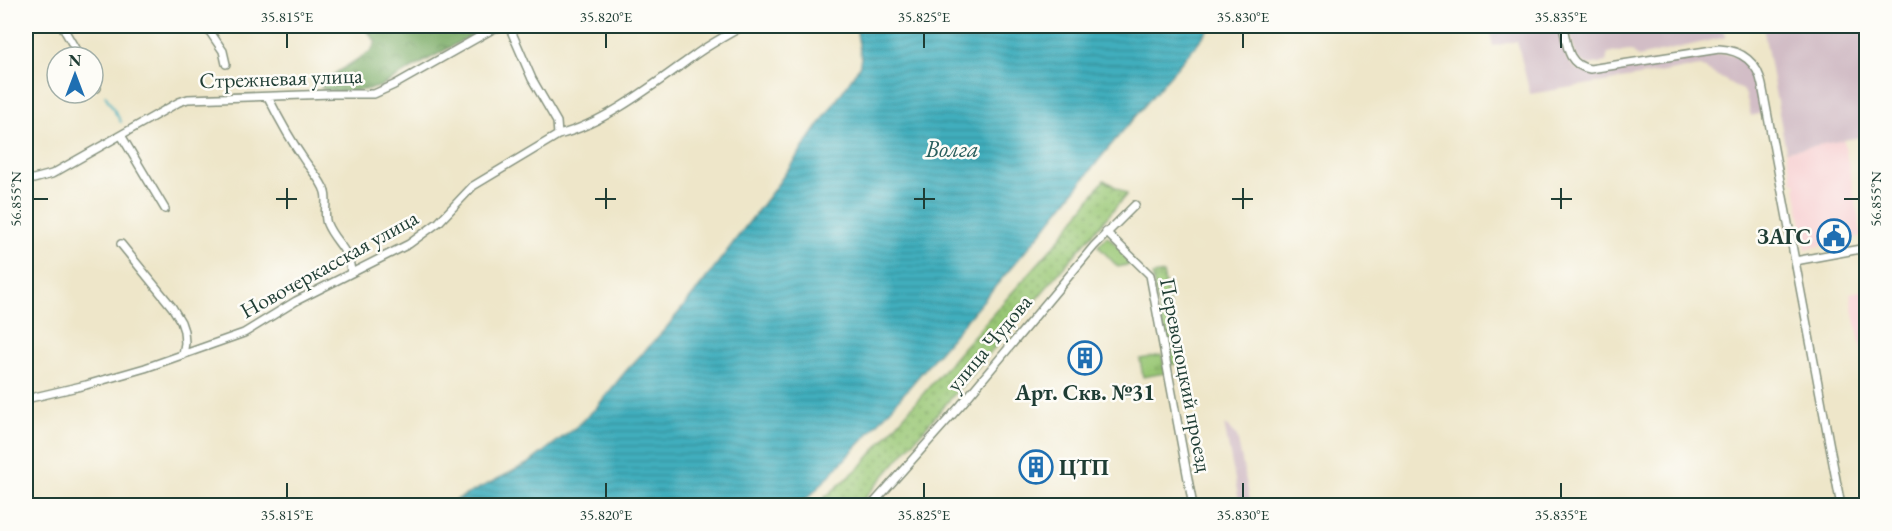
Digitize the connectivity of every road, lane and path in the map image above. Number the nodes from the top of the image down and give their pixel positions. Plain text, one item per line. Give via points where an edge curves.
1 (62, 26) edge
2 (206, 26) edge
3 (507, 26) edge
4 (742, 26) edge
5 (1563, 26) edge
6 (73, 45) edge
7 (226, 64) dead end
8 (268, 97) junction
9 (121, 135) junction
10 (558, 135) junction
11 (26, 181) edge
12 (1135, 205) dead end
13 (165, 209) dead end
14 (1106, 232) junction
15 (121, 244) dead end
16 (1866, 248) edge
17 (1795, 261) junction
18 (351, 273) junction
19 (183, 356) junction
20 (26, 399) edge
21 (872, 506) edge
22 (1193, 506) edge
23 (1841, 506) edge

1 - 6 street
2 - 7 street via 223,51
3 - 8 street, Стрежневая улица via 493,29 374,94
3 - 10 street via 557,122
4 - 10 street, Новочеркасская улица via 610,112
5 - 17 street via 1569,54 1581,68 1719,50 1732,51 1748,60 1761,80
8 - 9 street, Стрежневая улица via 188,99
8 - 18 street via 326,193 328,225 350,262
9 - 11 street, Стрежневая улица via 52,174
9 - 13 street
10 - 18 street, Новочеркасская улица via 473,186 439,222 409,243
12 - 14 street, улица Чудова
14 - 21 street, улица Чудова
14 - 22 street, Переволоцкий проезд via 1150,276
15 - 19 street via 181,322
16 - 17 street
17 - 23 street
18 - 19 street, Новочеркасская улица via 244,333
19 - 20 street, Новочеркасская улица

